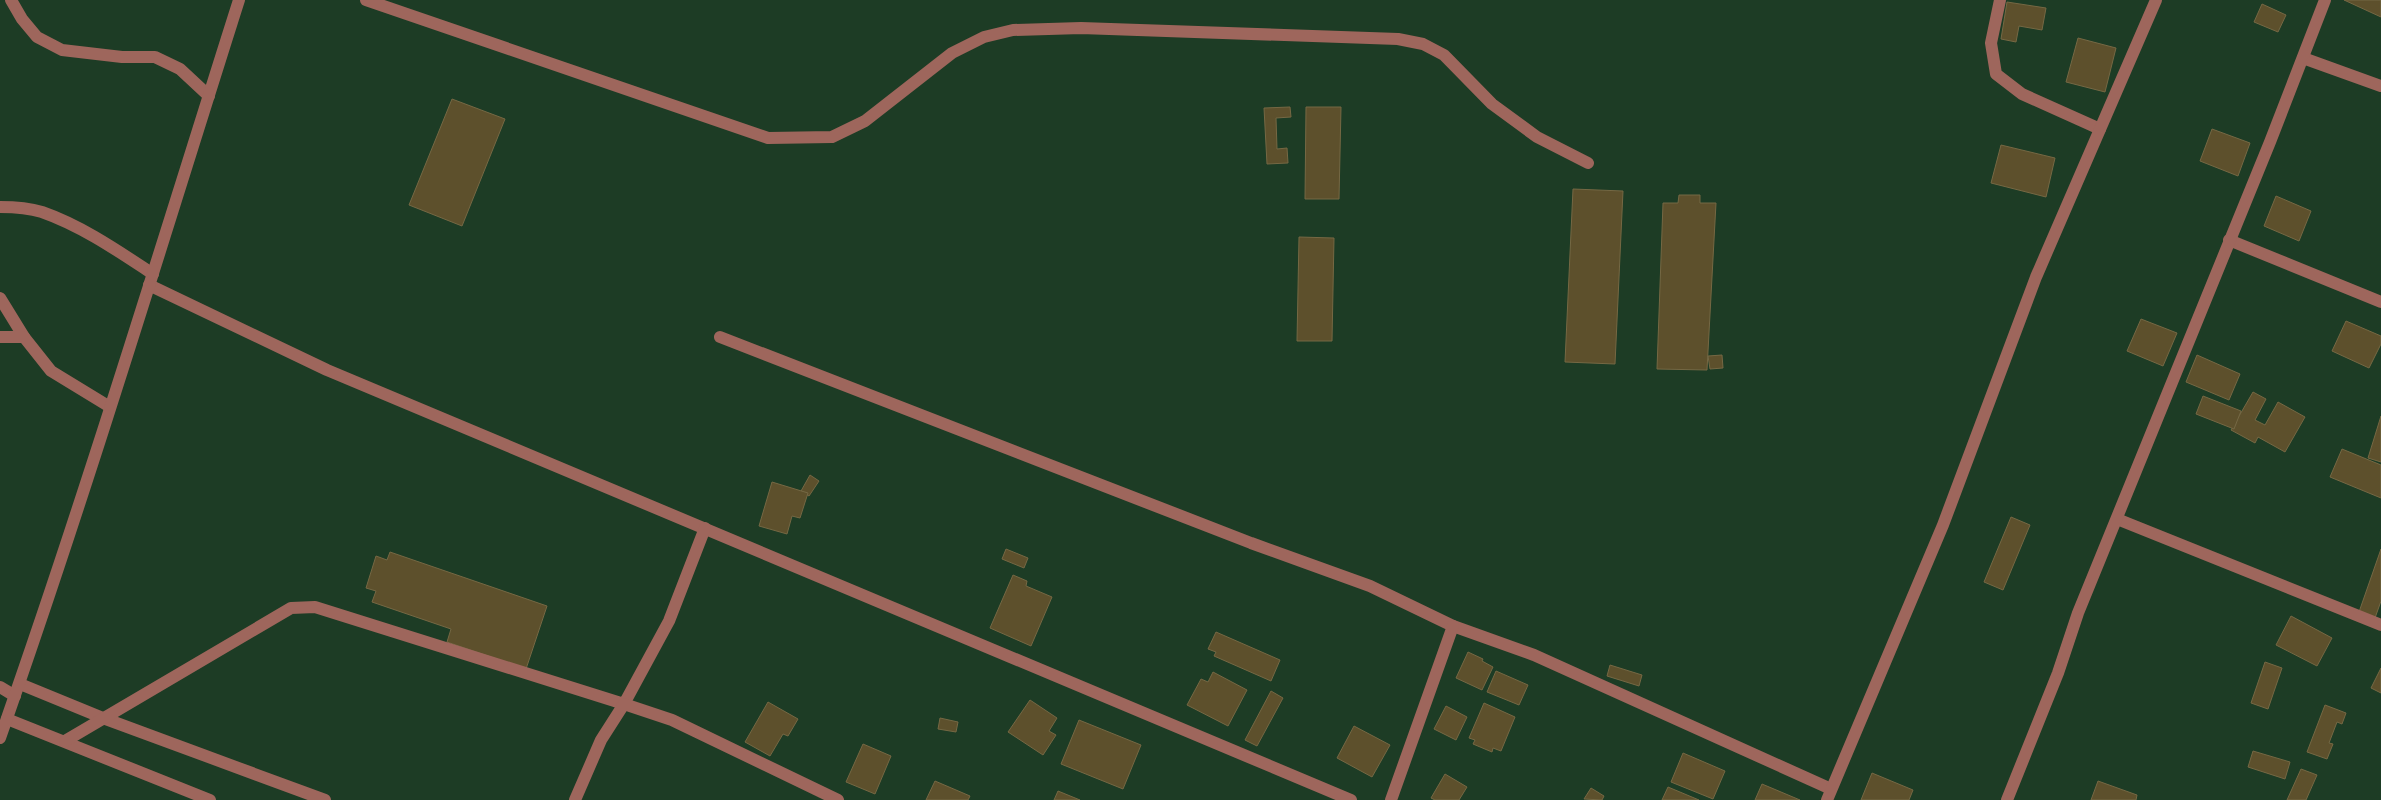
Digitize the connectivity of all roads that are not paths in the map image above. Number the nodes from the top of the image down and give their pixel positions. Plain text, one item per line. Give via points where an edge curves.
1 (12, 0) edge
2 (239, 0) edge
3 (366, 0) edge
4 (2000, 0) edge
5 (2156, 0) edge
6 (2325, 0) edge
7 (2303, 58) junction
8 (2381, 86) edge
9 (209, 96) junction
10 (2100, 128) junction
11 (1588, 163) dead end
12 (0, 206) edge
13 (2229, 240) junction
14 (151, 279) junction
15 (0, 298) edge
16 (2381, 302) edge
17 (0, 337) edge
18 (24, 337) junction
19 (720, 337) dead end
20 (110, 407) junction
21 (2117, 519) junction
22 (705, 528) junction
23 (2381, 625) edge
24 (1453, 626) junction
25 (0, 687) edge
26 (17, 690) junction
27 (624, 704) junction
28 (103, 718) junction
29 (6, 719) junction
30 (0, 738) edge
31 (65, 742) junction
32 (1829, 794) edge
33 (210, 800) edge
34 (325, 800) edge
35 (575, 800) edge
36 (838, 800) edge
37 (1351, 800) edge
38 (1391, 800) edge
39 (2007, 800) edge

1 - 9 street via 37,38 62,50 155,57 180,69
2 - 9 street
3 - 11 street via 768,138 832,137 865,120 952,53 984,37 1012,30 1081,28 1398,39 1423,44 1444,55 1492,104 1537,136
4 - 10 street via 1991,43 1996,74 2022,94
5 - 10 street
6 - 7 street
7 - 8 street
7 - 13 street
9 - 14 street
10 - 32 street via 2036,277 1939,534
12 - 14 street via 41,212 67,223 107,244
13 - 16 street
13 - 21 street
14 - 20 street
14 - 22 street via 327,370
15 - 18 street
17 - 18 street
18 - 20 street via 52,371
19 - 24 street via 1370,586
20 - 26 street
21 - 23 street
21 - 39 street
22 - 27 street via 669,621
22 - 37 street
24 - 32 street via 1534,655
24 - 38 street
25 - 26 street
26 - 28 street
26 - 29 street
27 - 28 street via 316,608 291,608
27 - 35 street via 601,740
27 - 36 street via 672,720
28 - 31 street
28 - 34 street
29 - 30 street
29 - 31 street
31 - 33 street

